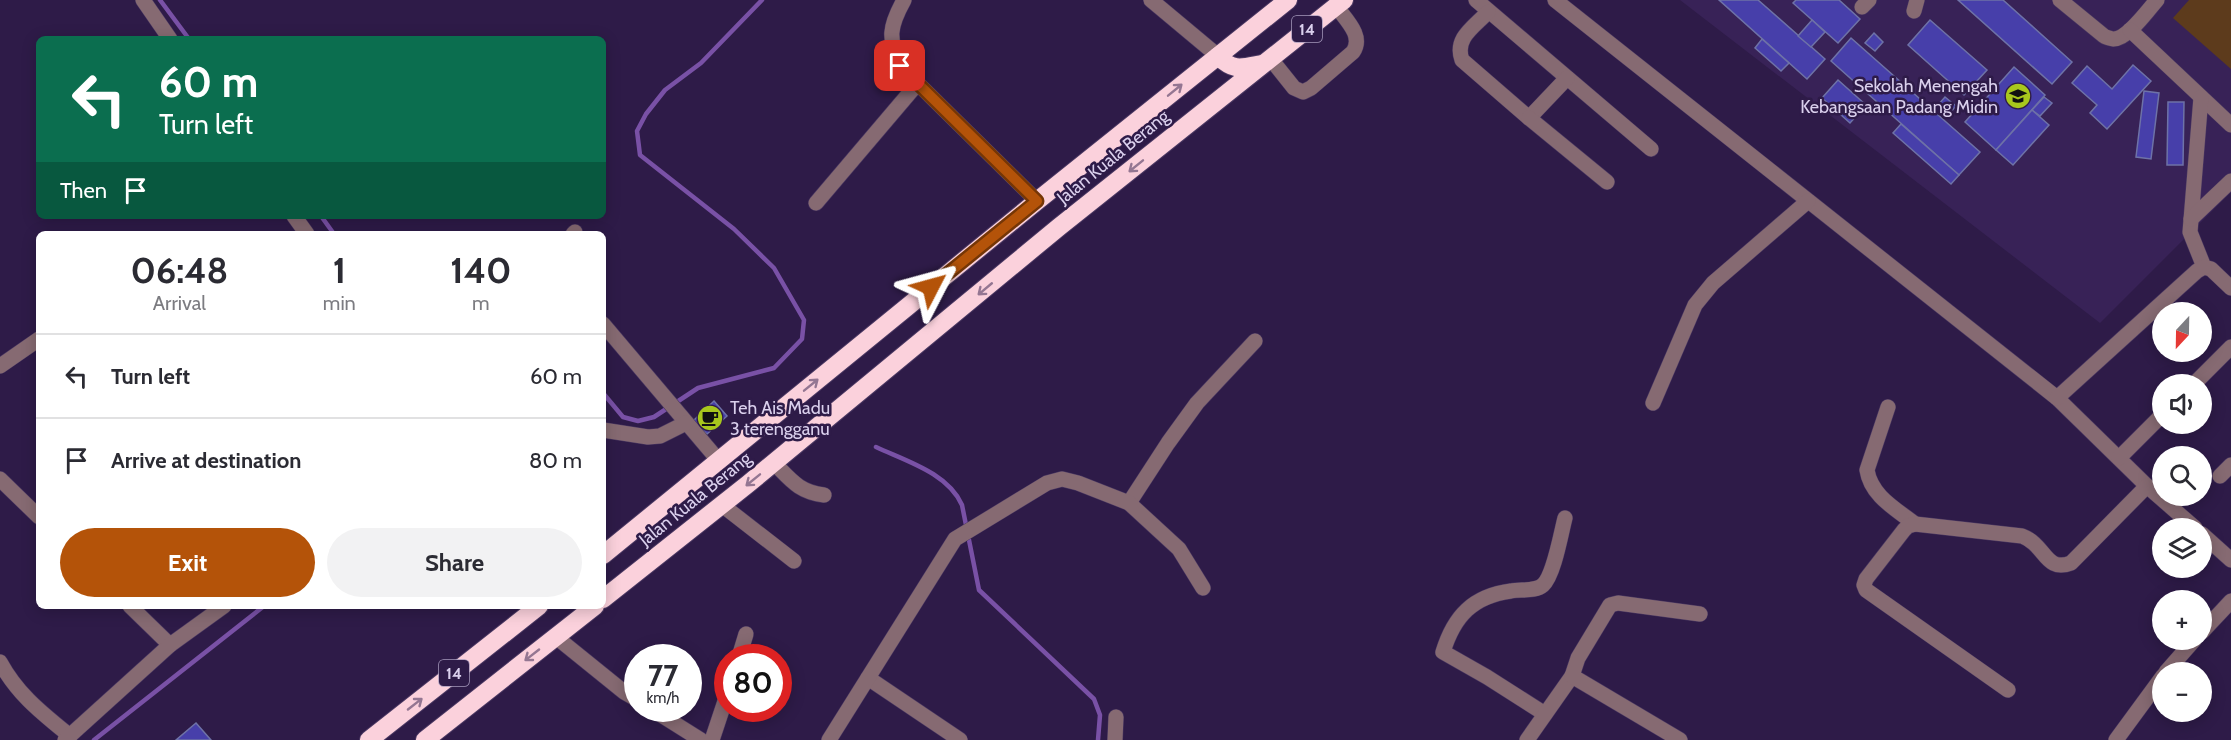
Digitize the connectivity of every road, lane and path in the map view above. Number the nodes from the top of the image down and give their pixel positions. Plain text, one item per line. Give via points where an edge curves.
1 (904, 0) edge
2 (1150, 0) edge
3 (1288, 0) edge
4 (1476, 0) edge
5 (1555, 0) edge
6 (2060, 0) edge
7 (2157, 0) edge
8 (153, 3) edge
9 (1340, 3) edge
10 (1488, 12) junction
11 (2130, 30) junction
12 (169, 36) edge
13 (1218, 56) junction
14 (1267, 61) junction
15 (1567, 78) junction
16 (918, 83) junction
17 (2201, 97) junction
18 (1529, 118) junction
19 (2231, 125) edge
20 (1651, 149) dead end
21 (2231, 181) edge
22 (1607, 182) dead end
23 (1037, 201) junction
24 (1808, 201) junction
25 (816, 203) dead end
26 (296, 219) edge
27 (2190, 219) junction
28 (306, 231) edge
29 (2204, 267) junction
30 (2231, 288) edge
31 (606, 328) edge
32 (36, 341) edge
33 (1255, 341) dead end
34 (2231, 347) edge
35 (0, 366) edge
36 (2204, 374) edge
37 (2057, 398) junction
38 (1653, 403) dead end
39 (1888, 407) dead end
40 (682, 417) junction
41 (2152, 425) edge
42 (606, 430) edge
43 (2119, 458) junction
44 (718, 461) junction
45 (774, 463) junction
46 (0, 479) edge
47 (2147, 486) junction
48 (824, 495) dead end
49 (1129, 504) junction
50 (722, 505) junction
51 (36, 514) edge
52 (1565, 518) dead end
53 (2184, 518) edge
54 (1916, 524) junction
55 (2212, 543) edge
56 (606, 553) edge
57 (2231, 560) edge
58 (794, 561) dead end
59 (1203, 588) dead end
60 (606, 597) edge
61 (2231, 601) edge
62 (133, 609) edge
63 (220, 609) edge
64 (535, 609) edge
65 (591, 609) edge
66 (1700, 614) dead end
67 (2212, 621) edge
68 (746, 634) dead end
69 (556, 637) junction
70 (743, 644) edge
71 (170, 645) junction
72 (2185, 650) edge
73 (2175, 662) edge
74 (0, 663) edge
75 (1572, 676) junction
76 (868, 678) junction
77 (2008, 690) dead end
78 (2152, 691) edge
79 (624, 692) edge
80 (1545, 714) junction
81 (1116, 717) dead end
82 (672, 722) edge
83 (718, 722) edge
84 (78, 737) edge
85 (369, 740) edge
86 (425, 740) edge
87 (701, 740) edge
88 (712, 740) edge
89 (829, 740) edge
90 (960, 740) edge
91 (1115, 740) edge
92 (1527, 740) edge
93 (1680, 740) edge
94 (2116, 740) edge

1 - 16 street via 891,28 892,45 900,66
2 - 13 street
3 - 13 highway, Jalan Kuala Berang / 14
4 - 10 street
5 - 24 street
6 - 11 street via 2113,40
7 - 11 street
8 - 12 street
9 - 14 highway, Jalan Kuala Berang / 14
9 - 14 street via 1358,45 1311,88 1303,92 1294,88
10 - 15 street
10 - 18 street via 1461,40 1462,60
11 - 17 street
13 - 14 highway via 1234,68
23 -> 13 highway, Jalan Kuala Berang / 14
14 -> 45 highway, Jalan Kuala Berang / 14
15 - 18 street
15 - 20 street
16 - 23 street
16 - 25 street
17 - 19 street
17 - 27 street
18 - 22 street
21 - 27 street
44 -> 23 highway, Jalan Kuala Berang / 14
24 - 37 street
24 - 38 street via 1713,283 1695,305
26 - 28 street
27 - 29 street via 2190,232
29 - 30 street
29 - 37 street
31 - 40 street
32 - 35 street
33 - 49 street via 1197,403
34 - 36 street
37 - 43 street
39 - 54 street via 1867,470 1868,481 1886,502
40 - 42 street via 660,436
40 - 44 street
41 - 43 street
43 - 47 street
44 - 56 highway, Jalan Kuala Berang / 14
45 - 48 street via 806,492
45 -> 50 highway, Jalan Kuala Berang / 14
46 - 51 street
47 - 53 street
47 - 54 street via 2071,563 2062,567 2052,564 2032,540 2022,536
49 - 59 street via 1179,549
49 - 76 street via 1078,483 1047,483 955,539
50 - 58 street
50 - 60 highway, Jalan Kuala Berang / 14
52 - 80 street via 1544,584 1490,595 1470,606 1455,624 1443,652
54 - 77 street via 1904,530 1866,579 1866,590
55 - 57 street
61 - 67 street
62 - 71 street
63 - 71 street
85 -> 64 highway, 14
65 - 69 highway, 14
66 - 75 street via 1610,605 1578,658
68 - 70 street
69 - 79 street
69 -> 86 highway, 14
71 - 84 street
72 - 73 street
74 - 84 street via 26,700
75 - 80 street
75 - 93 street
76 - 89 street
76 - 90 street
78 - 94 street
80 - 92 street
81 - 91 street
82 - 87 street
83 - 88 street

